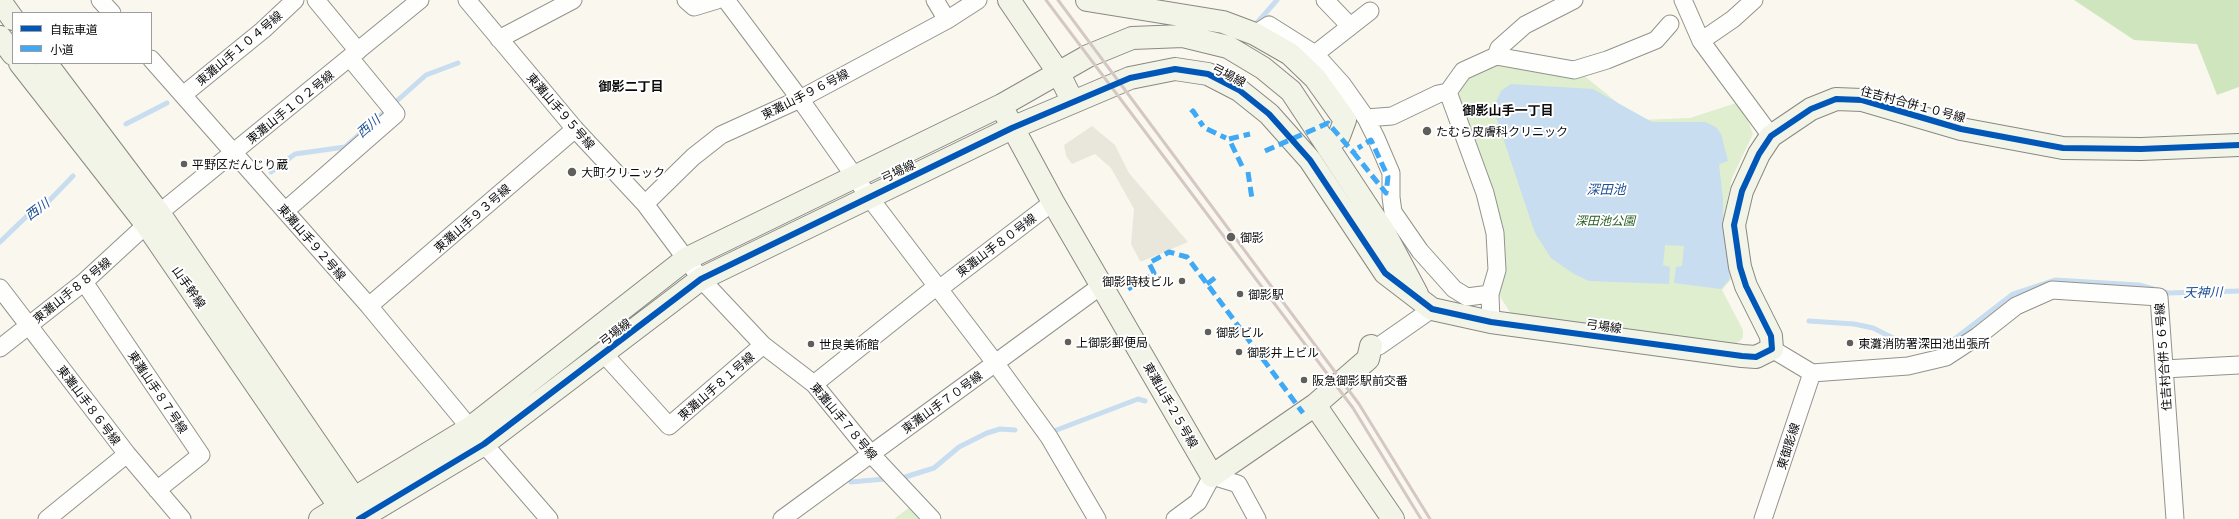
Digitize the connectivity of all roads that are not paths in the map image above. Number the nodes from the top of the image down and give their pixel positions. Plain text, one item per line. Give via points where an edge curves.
1 (100, 0) edge
2 (295, 0) edge
3 (316, 0) edge
4 (420, 0) edge
5 (467, 0) edge
6 (573, 0) edge
7 (686, 0) edge
8 (717, 0) edge
9 (726, 0) edge
10 (935, 0) edge
11 (978, 0) edge
12 (1009, 0) edge
13 (1087, 0) edge
14 (1325, 0) edge
15 (1574, 0) edge
16 (1683, 0) edge
17 (1754, 0) edge
18 (0, 1) edge
19 (1370, 11) dead end
20 (111, 12) edge
21 (12, 17) edge
22 (948, 20) junction
23 (1670, 24) dead end
24 (1350, 26) junction
25 (1256, 34) junction
26 (0, 37) edge
27 (499, 39) junction
28 (1701, 41) junction
29 (12, 53) edge
30 (354, 54) junction
31 (1315, 54) junction
32 (1496, 56) junction
33 (152, 60) edge
34 (21, 64) edge
35 (47, 64) edge
36 (1058, 72) junction
37 (1448, 92) junction
38 (183, 95) junction
39 (800, 99) junction
40 (1073, 102) junction
41 (1002, 105) junction
42 (1366, 118) junction
43 (1012, 128) junction
44 (575, 129) junction
45 (1771, 136) junction
46 (93, 141) junction
47 (1328, 145) junction
48 (2239, 145) edge
49 (234, 152) junction
50 (854, 176) junction
51 (869, 197) junction
52 (1053, 202) junction
53 (645, 204) junction
54 (285, 211) junction
55 (152, 219) junction
56 (686, 259) junction
57 (701, 280) junction
58 (84, 282) junction
59 (1102, 285) junction
60 (0, 288) edge
61 (938, 288) junction
62 (1490, 294) junction
63 (1426, 304) junction
64 (369, 306) junction
65 (1491, 322) junction
66 (28, 325) junction
67 (763, 345) junction
68 (1372, 346) joint
69 (0, 348) edge
70 (1772, 349) junction
71 (604, 354) junction
72 (996, 364) junction
73 (2239, 365) edge
74 (2164, 369) junction
75 (1812, 373) junction
76 (814, 384) junction
77 (1316, 405) junction
78 (470, 428) junction
79 (484, 444) junction
80 (127, 454) junction
81 (871, 454) junction
82 (1212, 476) junction
83 (157, 490) junction
84 (356, 513) edge
85 (47, 519) edge
86 (182, 519) edge
87 (320, 519) edge
88 (549, 519) edge
89 (782, 519) edge
90 (932, 519) edge
91 (1097, 519) edge
92 (1175, 519) edge
93 (1257, 519) edge
94 (1392, 519) edge
95 (1762, 519) edge
96 (2175, 519) edge

1 - 20 street
2 - 38 street, 東灘山手１０４号線 via 263,30
3 - 30 street
4 - 30 street, 東灘山手１０２号線
5 - 27 street, 東灘山手９５号線
6 - 27 street
7 - 8 street via 694,8
9 - 39 street
10 - 22 street
11 - 22 street, 東灘山手９６号線
12 - 36 street
13 - 25 street via 1223,22
14 - 24 street
15 - 32 street via 1525,25 1499,48
16 - 28 street
17 - 28 street via 1733,19
18 - 21 street
19 - 24 street
22 - 39 street, 東灘山手９６号線
23 - 32 street via 1656,40 1574,70
24 - 31 street
25 - 31 street via 1269,25
25 - 47 street via 1290,54 1315,78 1345,120 1339,136
26 - 29 street
27 - 44 street, 東灘山手９５号線
28 - 45 street
30 - 49 street, 東灘山手１０２号線
30 - 54 street via 396,114
31 - 42 street via 1342,84
32 - 37 street via 1463,71
33 - 38 street, 東灘山手９２号線
34 - 46 street, 山手幹線
35 - 46 street, 山手幹線
36 - 40 street
36 - 41 street, 弓場線
36 - 47 street, 弓場線 via 1132,38 1183,36 1228,47 1262,68 1290,91
37 - 42 street via 1438,94 1392,116
37 - 62 street via 1485,193 1495,233 1497,270
38 - 49 street, 東灘山手９２号線
39 - 50 street
39 - 53 street, 東灘山手９６号線 via 721,135 693,157
40 - 43 street, 弓場線
40 - 63 street, 弓場線 via 1130,78 1176,69 1208,74 1239,90 1269,114 1310,160 1385,273
41 - 43 street, 東灘山手２５号線
41 - 50 street, 弓場線
42 - 62 street via 1390,173 1393,212 1420,251 1454,289 1467,297
43 - 51 street, 弓場線
43 - 52 street, 東灘山手２５号線
44 - 53 street, 東灘山手９５号線
44 - 64 street, 東灘山手９３号線
45 - 48 street, 住吉村合併１０号線 via 1811,109 1836,99 1862,100 1961,129 2063,148 2140,149
45 - 70 street, 住吉村合併１０号線 via 1759,154 1742,191 1734,225 1740,267 1746,286 1771,336
46 - 55 street, 山手幹線
47 - 63 street, 弓場線 via 1384,232
49 - 54 street, 東灘山手９２号線
49 - 55 street, 東灘山手１０２号線
50 - 51 street
50 - 56 street, 弓場線
51 - 57 street, 弓場線
51 - 61 street
52 - 59 street, 東灘山手２５号線
52 - 61 street, 東灘山手８０号線
53 - 56 street, 東灘山手９５号線
54 - 64 street, 東灘山手９２号線
55 - 58 street, 東灘山手８８号線
55 - 84 street, 山手幹線
56 - 57 street, 東灘山手７８号線
56 - 78 street, 弓場線
57 - 67 street, 東灘山手７８号線
57 - 71 street, 弓場線
58 - 66 street, 東灘山手８８号線
58 - 83 street, 東灘山手８７号線 via 201,455
59 - 72 street, 東灘山手７０号線
59 - 82 street, 東灘山手２５号線
60 - 66 street, 東灘山手８６号線
61 - 72 street
61 - 76 street, 東灘山手８０号線
62 - 65 street
63 - 65 street, 弓場線
63 - 68 street via 1379,346
64 - 78 street, 東灘山手９２号線
65 - 70 street, 弓場線 via 1742,356 1756,357
66 - 69 street, 東灘山手８８号線
66 - 80 street, 東灘山手８６号線
67 - 71 street, 東灘山手８１号線 via 669,426
67 - 76 street, 東灘山手７８号線
68 - 77 street via 1368,359
70 - 75 street
71 - 79 street, 弓場線
72 - 81 street, 東灘山手７０号線
72 - 91 street via 1049,437
73 - 74 street
74 - 75 street, 住吉村合併５６号線 via 2159,297 2052,290 2016,306 1946,357 1908,366
74 - 96 street, 住吉村合併５６号線
75 - 95 street, 東御影線
76 - 81 street, 東灘山手７８号線
77 - 82 street
77 - 94 street
78 - 84 street, 弓場線
79 - 84 street, 弓場線
79 - 88 street
80 - 83 street, 東灘山手８６号線
80 - 85 street
81 - 89 street, 東灘山手７０号線
81 - 90 street, 東灘山手７８号線
82 - 92 street via 1198,502
82 - 93 street via 1238,484
83 - 86 street, 東灘山手８６号線
84 - 87 street, 弓場線

